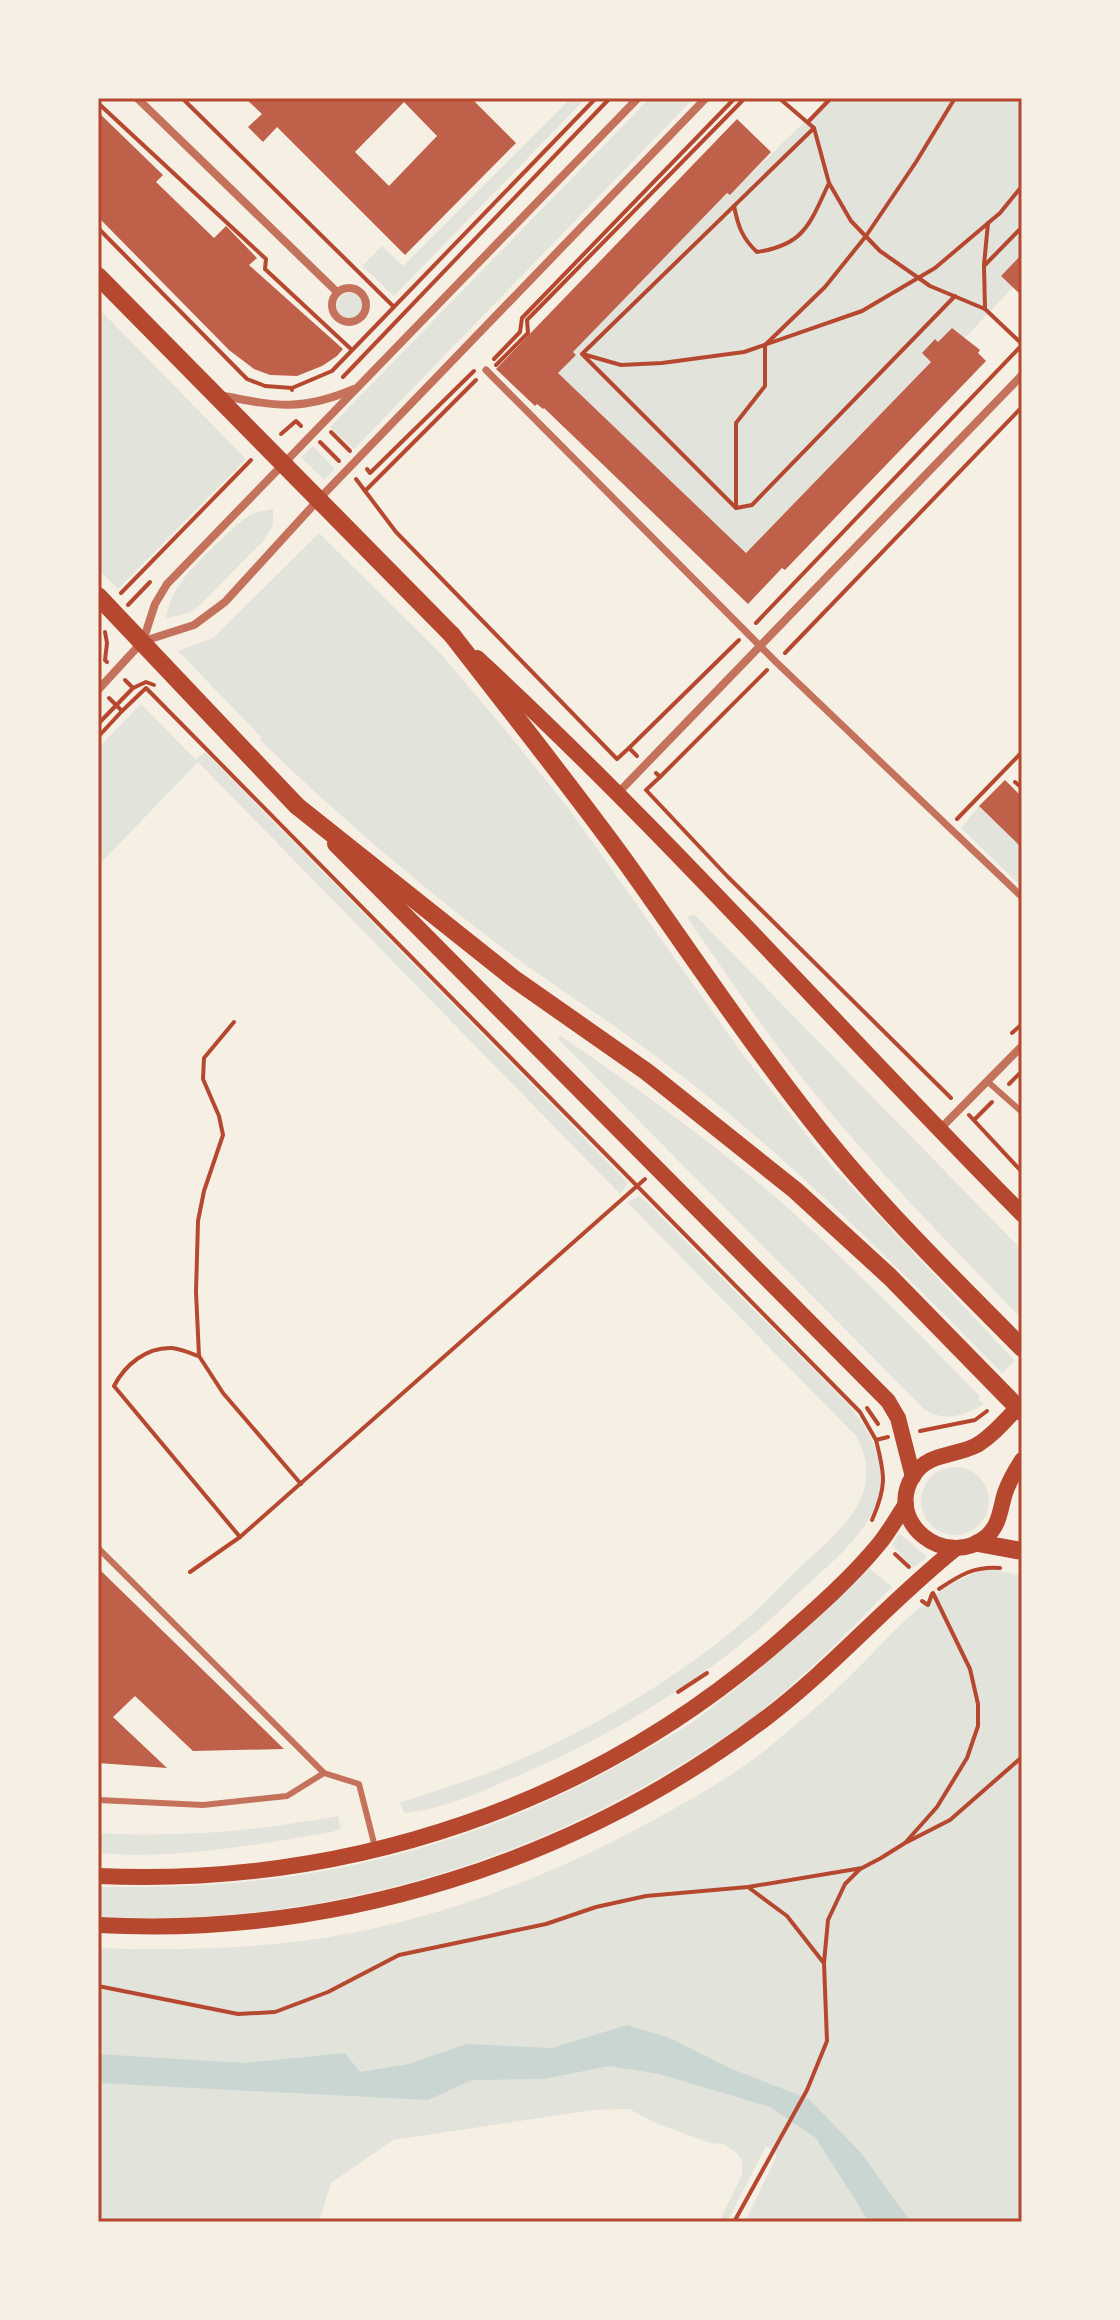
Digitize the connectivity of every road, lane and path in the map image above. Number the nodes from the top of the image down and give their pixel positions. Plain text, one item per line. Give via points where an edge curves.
1 (137, 98) edge
2 (182, 98) edge
3 (596, 98) edge
4 (610, 98) edge
5 (638, 98) edge
6 (706, 98) edge
7 (745, 98) edge
8 (779, 98) edge
9 (831, 98) edge
10 (955, 98) edge
11 (98, 103) edge
12 (808, 122) junction
13 (814, 128) junction
14 (829, 183) junction
15 (1022, 186) edge
16 (734, 206) junction
17 (988, 223) junction
18 (1022, 227) edge
19 (98, 228) edge
20 (866, 236) junction
21 (984, 266) junction
22 (98, 276) edge
23 (918, 277) junction
24 (337, 292) junction
25 (955, 296) junction
26 (394, 307) junction
27 (985, 309) junction
28 (1022, 344) edge
29 (765, 345) junction
30 (352, 350) junction
31 (582, 354) junction
32 (486, 370) junction
33 (1022, 375) edge
34 (338, 382) dead end
35 (359, 387) junction
36 (292, 388) junction
37 (214, 394) junction
38 (294, 406) junction
39 (1022, 407) edge
40 (296, 421) dead end
41 (241, 450) dead end
42 (284, 464) junction
43 (365, 491) dead end
44 (319, 499) junction
45 (736, 508) junction
46 (120, 594) dead end
47 (98, 596) edge
48 (98, 623) edge
49 (746, 633) junction
50 (452, 635) junction
51 (143, 641) junction
52 (760, 645) junction
53 (776, 662) junction
54 (116, 671) junction
55 (133, 688) junction
56 (162, 689) dead end
57 (98, 690) edge
58 (117, 705) junction
59 (122, 711) junction
60 (98, 724) edge
61 (98, 737) edge
62 (629, 748) dead end
63 (1022, 752) edge
64 (660, 777) dead end
65 (1015, 782) dead end
66 (1022, 788) edge
67 (617, 794) junction
68 (297, 806) junction
69 (950, 826) junction
70 (1022, 897) edge
71 (234, 1022) dead end
72 (1022, 1046) edge
73 (987, 1081) junction
74 (1022, 1112) edge
75 (939, 1130) junction
76 (634, 1170) dead end
77 (650, 1175) junction
78 (637, 1186) junction
79 (1022, 1214) edge
80 (1020, 1345) edge
81 (199, 1356) junction
82 (860, 1400) dead end
83 (1022, 1403) edge
84 (1022, 1412) edge
85 (876, 1440) dead end
86 (888, 1446) dead end
87 (1022, 1460) edge
88 (913, 1477) junction
89 (301, 1484) junction
90 (890, 1485) dead end
91 (888, 1498) dead end
92 (906, 1504) junction
93 (883, 1513) dead end
94 (240, 1537) junction
95 (882, 1541) junction
96 (978, 1543) junction
97 (98, 1548) edge
98 (955, 1549) junction
99 (1017, 1549) edge
100 (988, 1560) dead end
101 (1006, 1569) dead end
102 (190, 1572) dead end
103 (938, 1582) dead end
104 (930, 1588) dead end
105 (710, 1671) dead end
106 (674, 1696) dead end
107 (1022, 1757) edge
108 (324, 1773) junction
109 (98, 1800) edge
110 (905, 1843) junction
111 (376, 1850) junction
112 (862, 1868) junction
113 (98, 1876) edge
114 (748, 1887) junction
115 (98, 1925) edge
116 (824, 1963) junction
117 (98, 1986) edge
118 (734, 2222) edge

1 - 24 street
2 - 26 path
3 - 26 path
4 - 34 path
5 - 35 street
6 - 44 street
7 - 32 path via 527,320 528,333
8 - 12 path
9 - 12 path
10 - 20 path
11 - 30 path via 266,259 265,269
12 - 13 path
13 - 14 path
13 - 16 path
14 - 16 path via 811,222 795,241 772,250 757,252 747,243
14 - 20 path
15 - 17 path
16 - 31 path
17 - 21 path
17 - 23 path
18 - 21 path
19 - 36 path via 247,379
20 - 23 path
20 - 29 path via 825,287
21 - 27 path
22 - 37 main road
23 - 25 path
23 - 29 path via 862,311
24 - 24 street via 334,315 357,322 366,313 367,301 348,287
25 - 27 path
25 - 45 path via 752,505
26 - 30 path
27 - 28 path
28 - 49 path
29 - 31 path via 744,352 621,365
29 - 45 path via 765,386 736,423
30 - 36 path via 332,371
31 - 45 path
32 - 43 path
32 - 49 street
33 - 52 street
35 - 38 street via 329,400
35 - 42 street
36 - 38 path
37 - 38 street
37 - 42 main road
38 - 40 path
39 - 53 path
41 - 46 path via 252,462
42 - 44 main road
42 - 51 street via 167,584
44 - 50 main road
44 - 51 street via 207,617
47 - 51 main road
48 - 54 path via 105,630 105,660
49 - 52 street
49 - 62 path
50 - 67 main road
50 - 80 main road via 568,783 821,1132 869,1190
51 - 54 street
51 - 68 main road
52 - 53 street
52 - 67 street
53 - 64 path
53 - 69 street
54 - 55 path
54 - 57 street
55 - 56 path via 146,682
55 - 58 path
57 - 58 path
58 - 59 path
58 - 60 path
59 - 61 path
59 - 78 path via 146,688
63 - 69 path
65 - 66 path
67 - 75 main road
68 - 77 main road
68 - 84 main road via 513,978 647,1072 776,1174 890,1277
69 - 70 street
71 - 81 path via 204,1058 203,1079 223,1135 198,1221
72 - 73 street
73 - 74 lane
73 - 75 street
75 - 79 main road
76 - 77 path
77 - 78 path
77 - 88 main road via 888,1401 898,1418
78 - 85 path via 860,1412
78 - 89 path
81 - 89 path via 223,1393
81 - 94 path via 172,1348 146,1352 122,1371 114,1386
82 - 86 path
83 - 88 main road via 978,1444 931,1458
87 - 96 main road via 1005,1493 997,1526
88 - 92 main road
89 - 94 path
90 - 91 path
92 - 95 main road
92 - 98 main road via 922,1537
93 - 95 path via 873,1530
94 - 102 path
95 - 111 main road via 758,1660 687,1713 602,1765 504,1810
96 - 98 main road
96 - 99 main road
97 - 108 lane
98 - 115 main road via 767,1717 696,1768 546,1845 456,1879 293,1918 221,1925
99 - 100 path via 1004,1562
101 - 110 path via 967,1571 933,1593 970,1669 978,1726 967,1758 937,1807
103 - 104 path
105 - 106 path
107 - 110 path via 950,1820
108 - 109 lane via 287,1796 203,1805
108 - 111 lane via 359,1784
110 - 112 path
111 - 113 main road via 306,1866 220,1876
112 - 114 path
112 - 116 path via 845,1884 828,1920
114 - 116 path via 787,1916
114 - 117 path via 646,1896 546,1924 399,1955 275,2012 238,2014
116 - 118 path via 827,2041 807,2090

